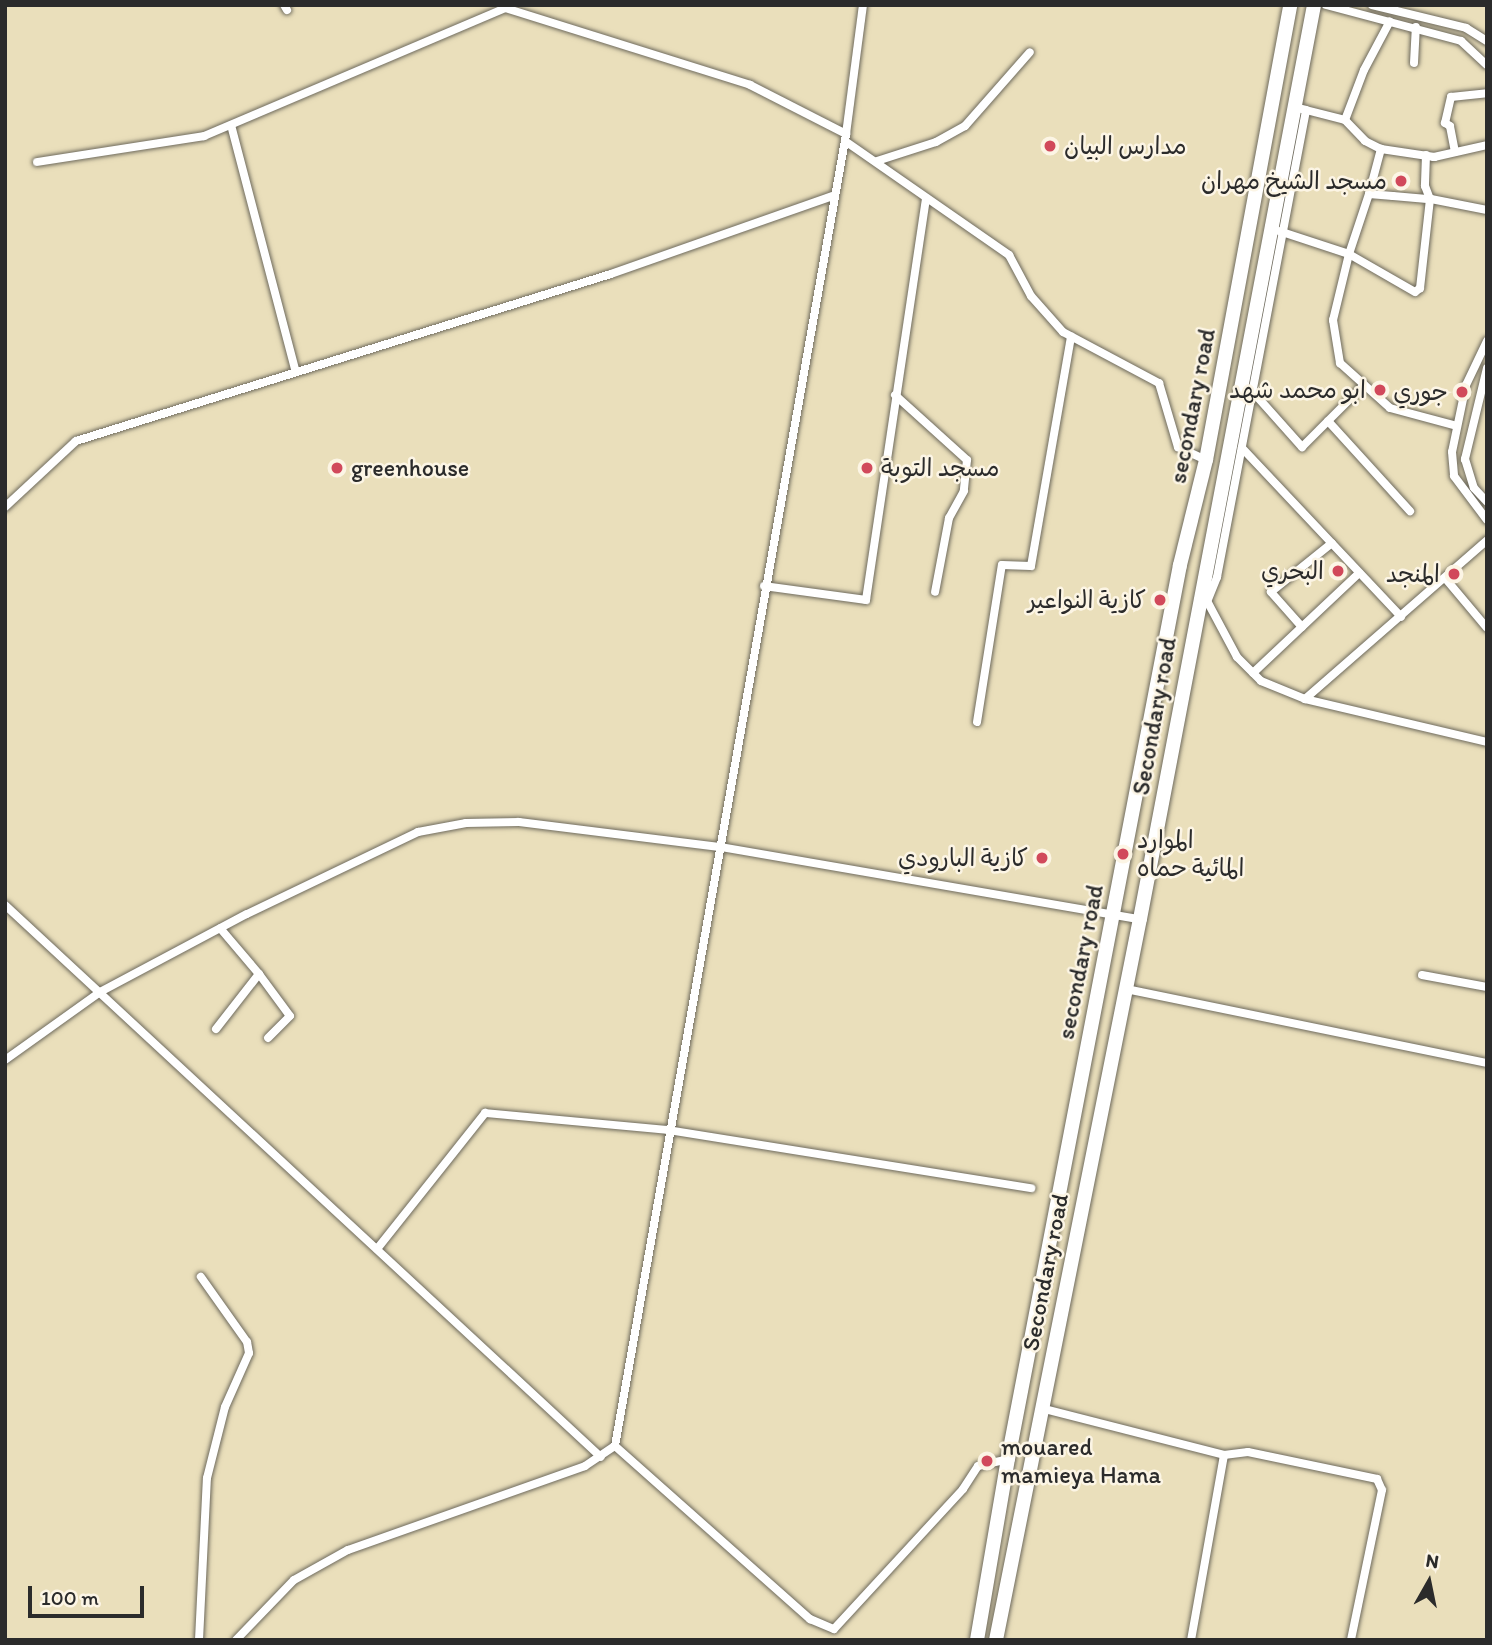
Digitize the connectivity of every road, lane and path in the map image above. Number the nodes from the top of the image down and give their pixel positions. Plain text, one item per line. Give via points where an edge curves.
1 (863, 5) edge
2 (1290, 5) edge
3 (1314, 5) edge
4 (1326, 5) edge
5 (1372, 5) edge
6 (503, 6) edge
7 (1408, 9) edge
8 (1390, 21) junction
9 (1411, 26) junction
10 (1487, 41) edge
11 (1030, 52) dead end
12 (1414, 63) dead end
13 (1487, 65) edge
14 (1487, 93) edge
15 (1300, 109) junction
16 (1345, 120) junction
17 (231, 125) junction
18 (845, 137) junction
19 (1487, 145) edge
20 (1381, 149) junction
21 (1455, 152) junction
22 (1426, 155) junction
23 (877, 161) junction
24 (37, 162) dead end
25 (1369, 194) junction
26 (833, 196) junction
27 (926, 198) junction
28 (1430, 199) junction
29 (1487, 210) edge
30 (1276, 230) junction
31 (1349, 254) junction
32 (1071, 336) junction
33 (1487, 341) edge
34 (1487, 368) edge
35 (296, 372) junction
36 (1364, 385) junction
37 (1253, 392) junction
38 (895, 395) junction
39 (1328, 421) junction
40 (1457, 426) junction
41 (1242, 448) junction
42 (1206, 460) junction
43 (1487, 502) edge
44 (5, 507) edge
45 (1410, 512) dead end
46 (1487, 520) edge
47 (1487, 540) edge
48 (1332, 543) junction
49 (1359, 573) junction
50 (1445, 579) junction
51 (764, 586) junction
52 (1200, 587) junction
53 (935, 592) dead end
54 (1208, 602) junction
55 (1401, 617) junction
56 (1302, 627) junction
57 (1487, 628) edge
58 (1253, 673) junction
59 (1305, 699) junction
60 (977, 722) dead end
61 (1487, 742) edge
62 (721, 847) junction
63 (5, 905) edge
64 (1113, 914) junction
65 (1140, 919) junction
66 (220, 928) junction
67 (259, 974) junction
68 (1422, 975) dead end
69 (1487, 987) edge
70 (1126, 989) junction
71 (100, 992) junction
72 (216, 1029) dead end
73 (268, 1038) dead end
74 (5, 1060) edge
75 (1487, 1063) edge
76 (668, 1130) junction
77 (1031, 1188) dead end
78 (377, 1249) junction
79 (201, 1277) dead end
80 (1041, 1408) junction
81 (615, 1446) junction
82 (1224, 1455) junction
83 (601, 1457) junction
84 (1008, 1459) junction
85 (199, 1640) edge
86 (236, 1640) edge
87 (977, 1640) edge
88 (996, 1640) edge
89 (1191, 1640) edge
90 (1351, 1640) edge

1 - 18 street
2 - 42 main road, secondary road
3 - 15 main road, Secondary road
4 - 8 street
5 - 7 street
6 - 17 street
6 - 18 street via 750,85
7 - 9 street
7 - 10 street via 1466,28
8 - 9 street
8 - 16 street
9 - 12 street
9 - 13 street via 1461,41
11 - 23 street via 965,127 936,142
14 - 21 street via 1451,97 1445,123 1450,125
15 - 16 street
15 - 30 main road, Secondary road
16 - 20 street via 1365,141
17 - 24 street via 204,136
17 - 35 street
18 - 23 street
18 - 26 street
19 - 21 street
20 - 22 street
20 - 25 street
21 - 22 street via 1434,158
22 - 28 street via 1425,187
23 - 27 street
25 - 28 street
25 - 31 street
26 - 35 street via 611,274
26 - 51 street
27 - 32 street via 1009,255 1031,296
27 - 38 street
28 - 29 street
28 - 31 street via 1420,288 1415,292
30 - 31 street
30 - 37 street
30 - 52 main road, Secondary road
31 - 36 street via 1333,320 1340,363
32 - 42 street via 1158,383 1178,446
32 - 60 street via 1031,566 1002,565
33 - 40 street via 1466,385
34 - 43 street via 1465,458 1474,488
35 - 44 street via 76,441
36 - 39 street
36 - 40 street via 1390,408
37 - 39 street via 1302,447
37 - 41 street
38 - 51 street via 889,472 866,600
38 - 53 street via 967,460 964,491 949,518
39 - 45 street
40 - 46 street via 1454,476
41 - 48 street
41 - 54 street
42 - 64 main road, secondary road via 1180,565
47 - 50 street
48 - 49 street
48 - 56 street via 1271,592
49 - 55 street
49 - 56 street
50 - 55 street
50 - 57 street
51 - 62 street
52 - 54 street
52 - 65 main road, Secondary road
54 - 58 street via 1237,657
55 - 59 street
56 - 58 street
58 - 59 street
59 - 61 street
62 - 64 street
62 - 66 street via 519,822 466,823 418,832
62 - 76 street
63 - 71 street
64 - 65 street
64 - 84 main road, secondary road
65 - 70 main road, Secondary road
66 - 67 street
66 - 71 street
67 - 72 street
67 - 73 street via 290,1016
68 - 69 street
70 - 75 street
70 - 80 main road, Secondary road
71 - 74 street
71 - 78 street
76 - 77 street
76 - 78 street via 485,1113
76 - 81 street
78 - 83 street
79 - 85 street via 247,1342 249,1353 225,1407 207,1478
80 - 82 street
80 - 88 main road, Secondary road
81 - 83 street
81 - 84 street via 810,1619 834,1629 963,1489 978,1466
82 - 89 street
82 - 90 street via 1248,1452 1377,1479 1382,1490
83 - 86 street via 348,1550 294,1580
84 - 87 main road, secondary road

